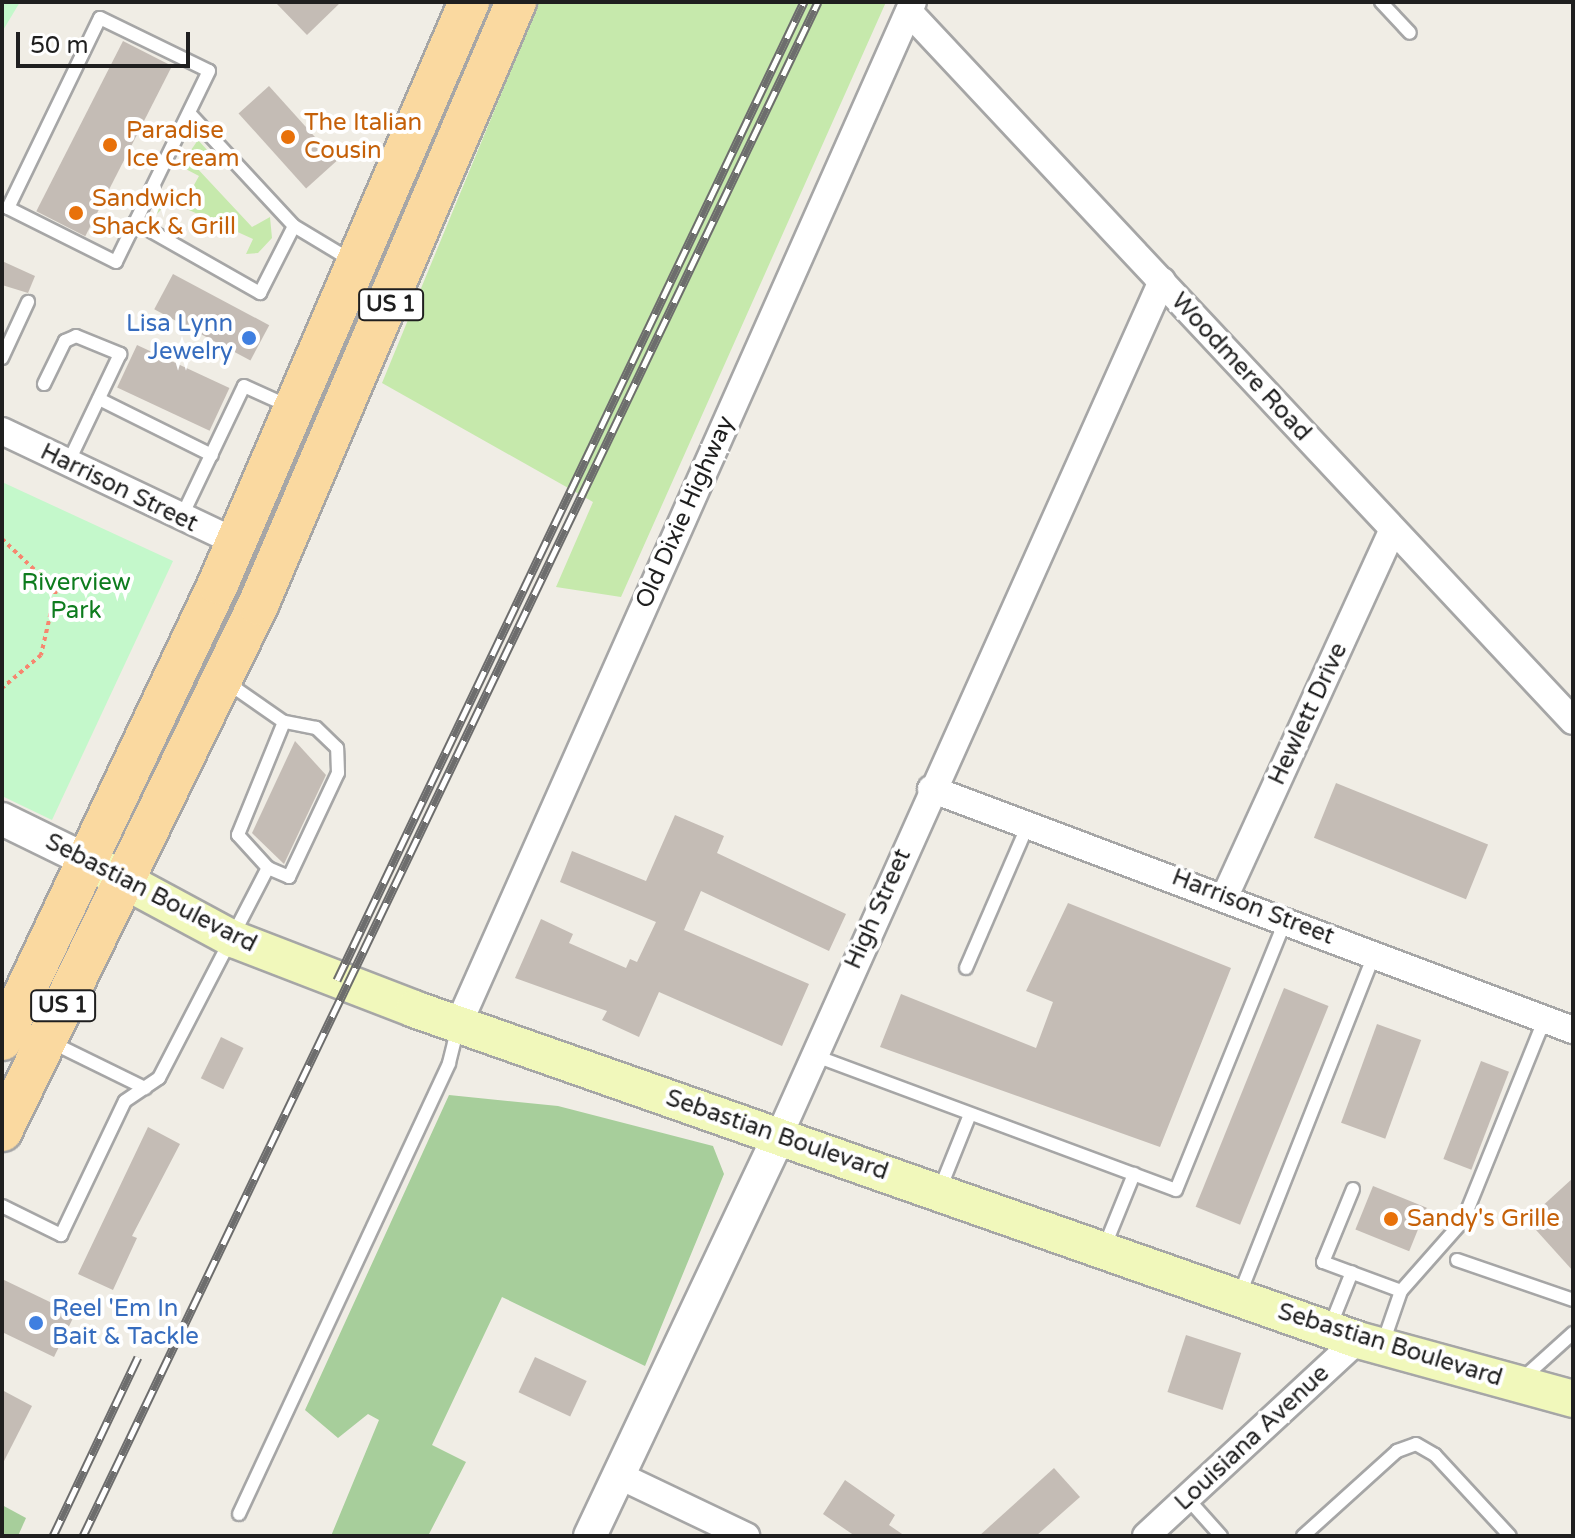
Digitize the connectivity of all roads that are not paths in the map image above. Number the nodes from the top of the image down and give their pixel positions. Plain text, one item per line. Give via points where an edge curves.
1 (469, 2) edge
2 (516, 2) edge
3 (1381, 2) edge
4 (911, 7) edge
5 (1410, 33) dead end
6 (189, 113) junction
7 (391, 189) junction
8 (5, 206) edge
9 (135, 222) junction
10 (294, 226) junction
11 (418, 244) junction
12 (357, 267) junction
13 (1162, 281) junction
14 (28, 302) dead end
15 (374, 343) junction
16 (2, 358) edge
17 (44, 384) dead end
18 (99, 399) junction
19 (295, 409) junction
20 (2, 431) edge
21 (212, 455) junction
22 (68, 463) junction
23 (181, 518) junction
24 (1392, 531) junction
25 (236, 542) junction
26 (222, 679) junction
27 (1573, 721) edge
28 (284, 722) junction
29 (271, 757) junction
30 (281, 771) dead end
31 (931, 789) junction
32 (257, 793) junction
33 (266, 803) dead end
34 (2, 819) edge
35 (1028, 825) junction
36 (88, 861) junction
37 (268, 868) junction
38 (123, 880) junction
39 (1225, 896) junction
40 (1286, 919) junction
41 (233, 939) junction
42 (1375, 953) junction
43 (966, 968) dead end
44 (1545, 1018) junction
45 (459, 1023) junction
46 (1573, 1030) edge
47 (46, 1039) junction
48 (2, 1040) edge
49 (813, 1055) junction
50 (145, 1088) junction
51 (969, 1117) junction
52 (2, 1131) edge
53 (779, 1136) junction
54 (1134, 1174) junction
55 (1353, 1189) dead end
56 (938, 1192) junction
57 (2, 1206) edge
58 (1103, 1251) junction
59 (1457, 1260) dead end
60 (1352, 1272) junction
61 (1401, 1291) junction
62 (1239, 1298) junction
63 (1573, 1300) edge
64 (1573, 1333) edge
65 (1356, 1339) junction
66 (1517, 1384) junction
67 (1573, 1399) edge
68 (620, 1476) junction
69 (1187, 1498) junction
70 (239, 1514) dead end
71 (590, 1536) edge
72 (746, 1536) edge
73 (1146, 1536) edge
74 (1221, 1536) edge
75 (1303, 1536) edge
76 (1510, 1536) edge

1 - 7 main road, US 1
2 - 11 main road, US 1
3 - 5 lane
4 - 13 street, Woodmere Road
4 - 45 street, Old Dixie Highway
6 - 8 lane via 209,71 100,18
6 - 9 lane
6 - 10 lane
7 - 11 main road via 397,219
7 - 12 main road, US 1
8 - 9 lane via 116,262
9 - 10 lane via 260,293
10 - 12 lane
11 - 15 main road, US 1
12 - 15 main road via 370,301
12 - 19 main road, US 1
13 - 24 street, Woodmere Road
13 - 31 street, High Street
14 - 16 lane
15 - 26 main road, US 1
17 - 18 lane via 65,341 90,338 120,354
18 - 21 lane
18 - 22 lane
19 - 21 lane via 244,386
19 - 25 main road, US 1
20 - 22 street, Harrison Street
21 - 23 lane
22 - 23 street, Harrison Street
23 - 25 street, Harrison Street
24 - 27 street, Woodmere Road
24 - 39 street, Hewlett Drive
25 - 36 main road, US 1
26 - 28 lane
26 - 38 main road, US 1
28 - 29 lane
28 - 37 lane via 316,728 337,748 338,773 300,841 289,877
29 - 30 lane
29 - 32 lane
31 - 35 street, Harrison Street
31 - 49 street, High Street
32 - 33 lane
32 - 37 lane via 238,835
34 - 36 street, Sebastian Boulevard
35 - 39 street, Harrison Street
35 - 43 lane
36 - 38 main road, Sebastian Boulevard
36 - 48 main road, US 1
37 - 41 lane
38 - 41 main road, Sebastian Boulevard
38 - 47 main road, US 1
39 - 40 street, Harrison Street
40 - 42 street, Harrison Street
40 - 54 lane via 1176,1190
41 - 45 main road, Sebastian Boulevard
41 - 50 lane via 159,1078
42 - 44 street, Harrison Street
42 - 62 lane
44 - 46 street, Harrison Street
44 - 61 lane via 1463,1221
45 - 53 main road, Sebastian Boulevard
45 - 70 lane via 449,1063
47 - 50 lane
47 - 52 main road, US 1
49 - 51 lane
49 - 53 street, High Street
50 - 57 lane via 125,1101 61,1235
51 - 54 lane via 1033,1133
51 - 56 lane
53 - 56 main road, Sebastian Boulevard
53 - 68 street, High Street
54 - 58 lane
55 - 60 lane via 1323,1262
56 - 58 main road, Sebastian Boulevard
58 - 62 main road, Sebastian Boulevard
59 - 63 lane
60 - 61 lane
60 - 65 lane
61 - 65 lane
62 - 65 main road, Sebastian Boulevard
64 - 66 lane
65 - 66 main road, Sebastian Boulevard
65 - 69 street, Louisiana Avenue
66 - 67 main road, Sebastian Boulevard
68 - 71 street, High Street
68 - 72 street
69 - 73 street, Louisiana Avenue
69 - 74 lane
75 - 76 lane via 1397,1451 1416,1444

